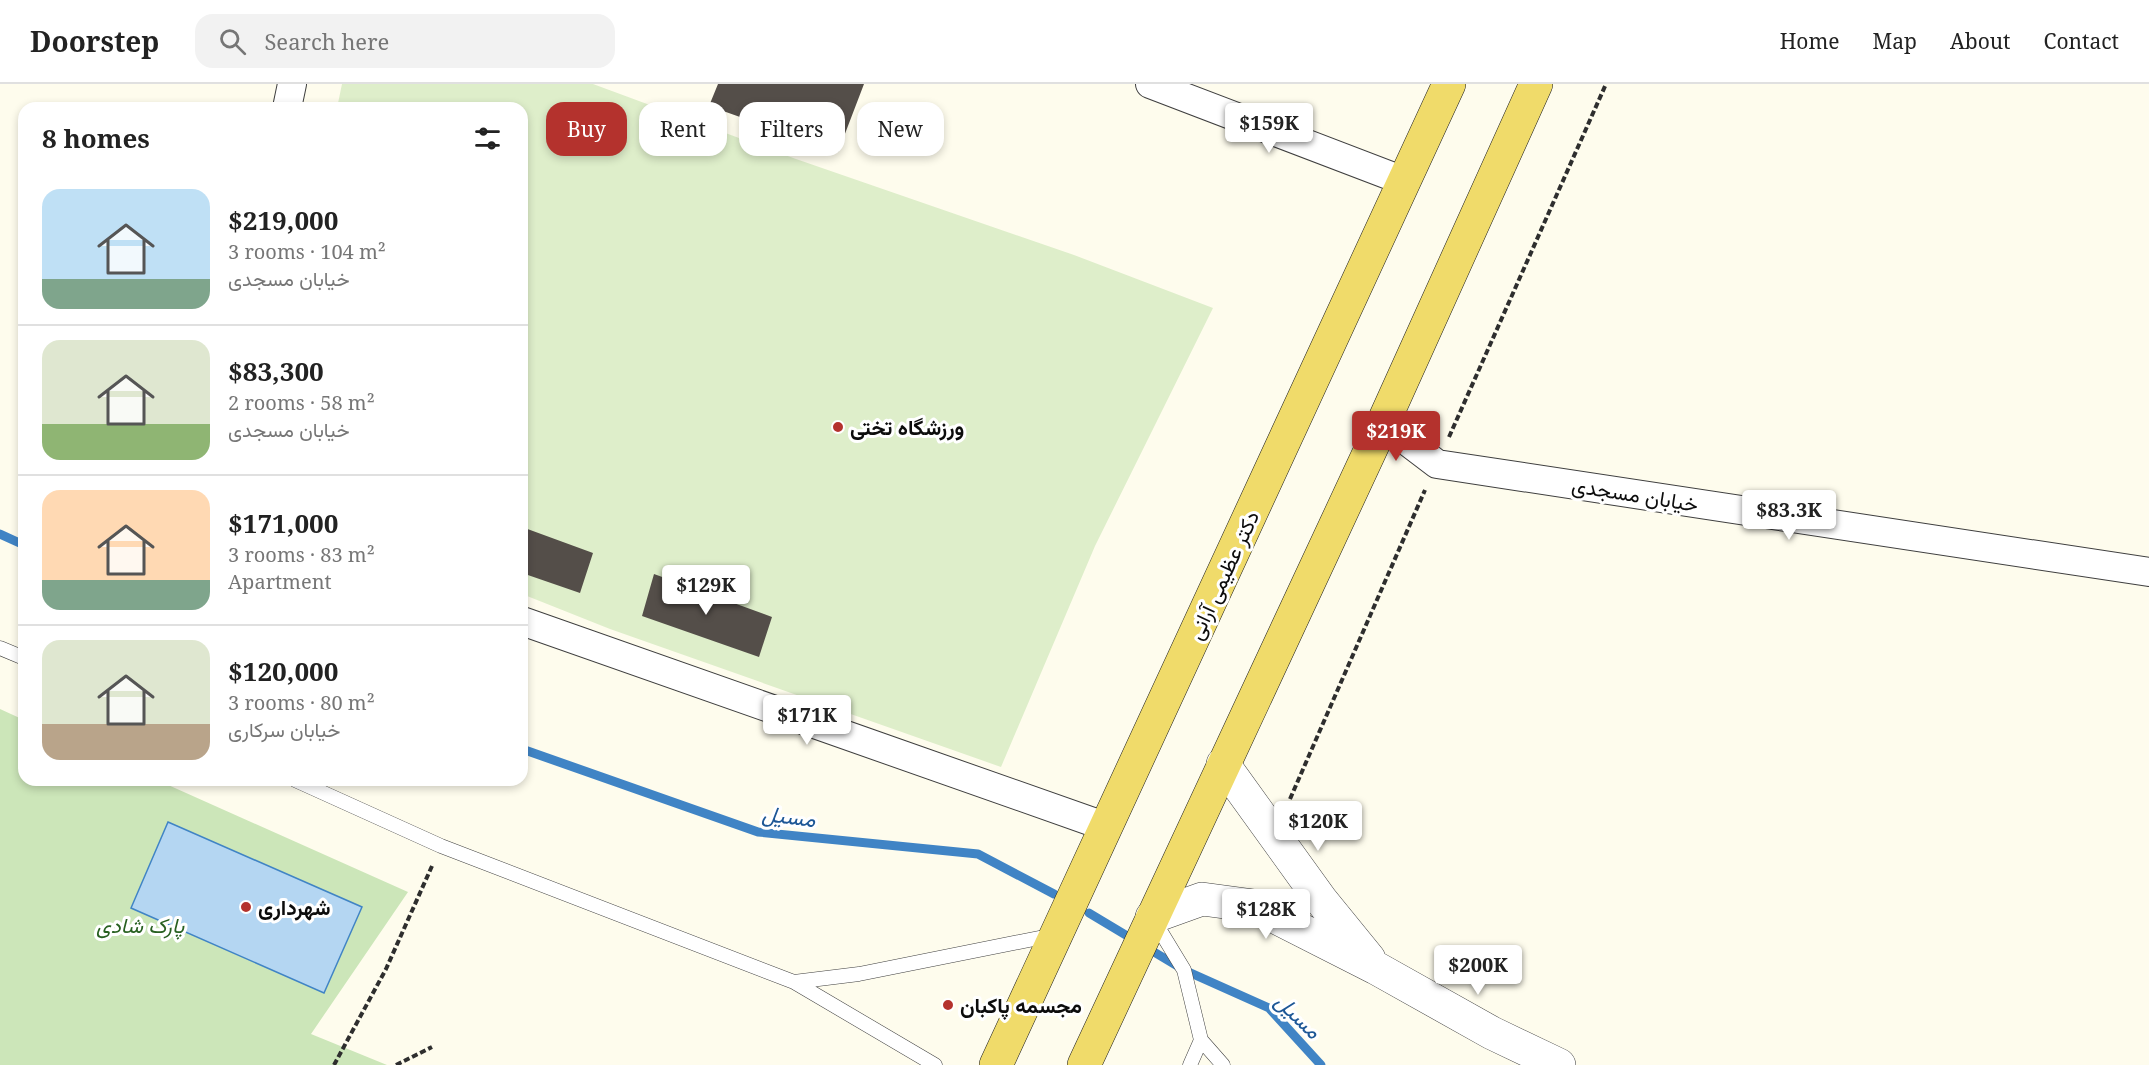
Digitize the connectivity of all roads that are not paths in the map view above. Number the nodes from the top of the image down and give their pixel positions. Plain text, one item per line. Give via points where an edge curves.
1 (292, 84) edge
2 (1150, 84) edge
3 (1449, 84) edge
4 (1536, 84) edge
5 (288, 102) edge
6 (1404, 181) junction
7 (1383, 423) junction
8 (2149, 572) edge
9 (528, 623) edge
10 (1, 650) edge
11 (18, 656) edge
12 (1222, 764) junction
13 (308, 786) edge
14 (1107, 827) junction
15 (1150, 921) junction
16 (1056, 935) junction
17 (1376, 968) junction
18 (794, 982) junction
19 (1201, 1040) junction
20 (935, 1065) edge
21 (996, 1065) edge
22 (1084, 1065) edge
23 (1190, 1065) edge
24 (1223, 1065) edge
25 (1559, 1065) edge

1 - 5 street
2 - 6 street
3 - 6 main road, دکتر عظیمی آرانی
4 - 7 main road
6 - 14 main road, دکتر عظیمی آرانی
7 - 8 street, خیابان مسجدی via 1437,464
7 - 12 main road
9 - 14 street
10 - 11 lane
12 - 15 main road
12 - 17 street
13 - 18 lane via 441,846
14 - 16 main road, دکتر عظیمی آرانی
15 - 17 street via 1202,899 1254,906
15 - 19 lane via 1184,970
15 - 22 main road
16 - 18 lane via 859,974
16 - 21 main road, دکتر عظیمی آرانی
17 - 25 street via 1492,1034
18 - 20 lane
19 - 23 lane
19 - 24 lane

